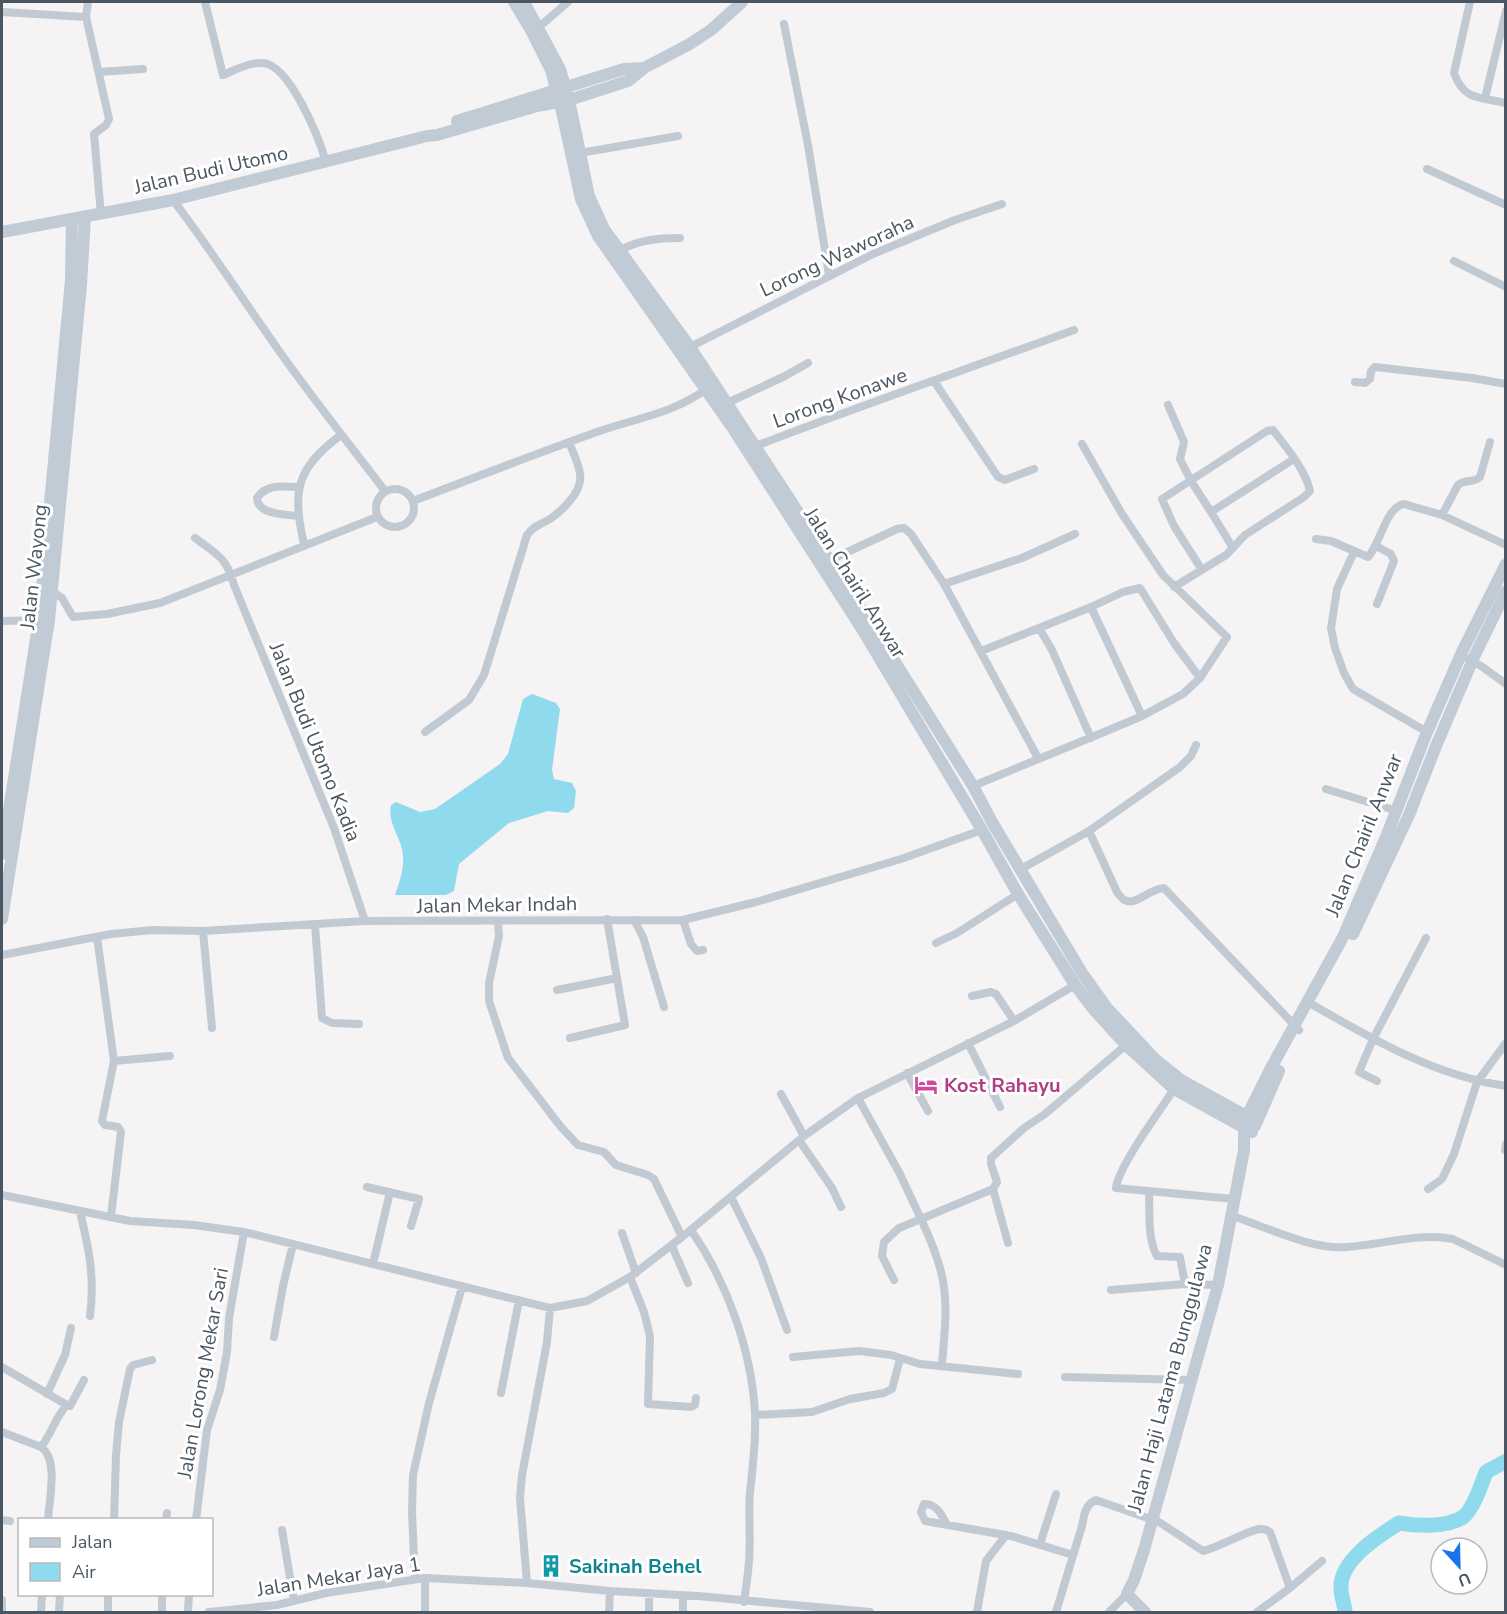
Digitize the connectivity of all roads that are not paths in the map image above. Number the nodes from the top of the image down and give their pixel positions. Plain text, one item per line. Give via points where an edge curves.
1 (88, 2) edge
2 (205, 2) edge
3 (514, 2) edge
4 (524, 2) edge
5 (568, 2) edge
6 (742, 2) edge
7 (1470, 2) edge
8 (1506, 11) edge
9 (2, 12) edge
10 (86, 17) junction
11 (784, 24) dead end
12 (539, 27) junction
13 (143, 69) dead end
14 (99, 72) junction
15 (563, 95) junction
16 (1485, 98) junction
17 (1506, 103) edge
18 (678, 136) dead end
19 (580, 153) junction
20 (326, 162) junction
21 (1427, 169) dead end
22 (173, 200) junction
23 (1002, 204) dead end
24 (1506, 205) edge
25 (100, 215) junction
26 (78, 218) junction
27 (2, 232) edge
28 (680, 238) dead end
29 (620, 250) junction
30 (1454, 261) dead end
31 (829, 275) junction
32 (1506, 286) edge
33 (1074, 330) dead end
34 (690, 347) junction
35 (808, 363) dead end
36 (934, 381) junction
37 (1355, 382) dead end
38 (1506, 384) edge
39 (709, 387) junction
40 (727, 403) junction
41 (1168, 405) dead end
42 (341, 435) junction
43 (569, 442) junction
44 (1490, 442) dead end
45 (1082, 444) dead end
46 (756, 446) junction
47 (1294, 459) junction
48 (1034, 469) dead end
49 (1191, 481) junction
50 (300, 487) junction
51 (385, 490) junction
52 (413, 501) junction
53 (1211, 512) junction
54 (1442, 515) junction
55 (297, 516) junction
56 (377, 517) junction
57 (1075, 534) dead end
58 (195, 537) dead end
59 (1316, 539) dead end
60 (304, 544) junction
61 (1506, 545) edge
62 (1376, 546) junction
63 (1233, 548) junction
64 (1354, 552) junction
65 (830, 560) junction
66 (1506, 564) edge
67 (1202, 570) junction
68 (231, 576) junction
69 (944, 584) junction
70 (1174, 587) junction
71 (52, 591) junction
72 (1506, 591) edge
73 (1377, 604) dead end
74 (1091, 607) junction
75 (44, 620) junction
76 (2, 621) edge
77 (1039, 628) junction
78 (981, 651) junction
79 (1466, 659) junction
80 (1200, 678) junction
81 (1506, 684) edge
82 (1142, 716) junction
83 (425, 732) dead end
84 (1428, 732) junction
85 (1090, 738) junction
86 (939, 745) junction
87 (1196, 745) dead end
88 (1038, 758) junction
89 (972, 786) junction
90 (1326, 789) dead end
91 (1397, 811) junction
92 (982, 830) junction
93 (1089, 831) junction
94 (2, 854) edge
95 (1021, 869) junction
96 (1018, 894) junction
97 (2, 919) edge
98 (607, 920) junction
99 (634, 920) junction
100 (683, 920) junction
101 (365, 921) junction
102 (498, 922) junction
103 (315, 925) junction
104 (202, 931) junction
105 (97, 937) junction
106 (1426, 938) dead end
107 (936, 943) dead end
108 (704, 950) dead end
109 (2, 955) edge
110 (617, 978) junction
111 (1075, 985) junction
112 (557, 990) dead end
113 (972, 996) dead end
114 (1313, 1005) junction
115 (664, 1007) dead end
116 (1014, 1021) junction
117 (359, 1024) dead end
118 (1297, 1027) junction
119 (212, 1028) dead end
120 (570, 1038) dead end
121 (1373, 1039) junction
122 (968, 1043) junction
123 (1506, 1043) edge
124 (1126, 1045) junction
125 (170, 1056) dead end
126 (114, 1061) junction
127 (907, 1073) junction
128 (1377, 1081) dead end
129 (1477, 1082) junction
130 (1506, 1086) edge
131 (1174, 1089) junction
132 (782, 1095) dead end
133 (858, 1098) junction
134 (1000, 1107) dead end
135 (928, 1111) dead end
136 (1249, 1128) junction
137 (802, 1138) junction
138 (1506, 1144) edge
139 (1505, 1150) edge
140 (368, 1187) dead end
141 (993, 1189) junction
142 (1428, 1190) dead end
143 (390, 1192) junction
144 (1149, 1192) junction
145 (2, 1195) edge
146 (731, 1197) junction
147 (1234, 1199) junction
148 (842, 1207) dead end
149 (80, 1212) junction
150 (111, 1216) junction
151 (1232, 1216) junction
152 (921, 1219) junction
153 (411, 1226) dead end
154 (691, 1230) junction
155 (244, 1232) junction
156 (622, 1233) dead end
157 (682, 1238) junction
158 (1008, 1243) dead end
159 (293, 1244) junction
160 (672, 1246) junction
161 (374, 1263) junction
162 (1506, 1265) edge
163 (633, 1275) junction
164 (894, 1280) dead end
165 (688, 1283) dead end
166 (1185, 1284) junction
167 (1218, 1284) junction
168 (462, 1287) junction
169 (1111, 1290) dead end
170 (519, 1300) junction
171 (550, 1308) junction
172 (90, 1316) dead end
173 (71, 1328) dead end
174 (787, 1330) dead end
175 (274, 1337) dead end
176 (793, 1357) dead end
177 (900, 1359) junction
178 (152, 1360) dead end
179 (942, 1365) junction
180 (2, 1367) edge
181 (1018, 1374) dead end
182 (1065, 1377) dead end
183 (84, 1380) dead end
184 (1190, 1380) junction
185 (501, 1393) dead end
186 (47, 1394) junction
187 (696, 1398) dead end
188 (68, 1405) junction
189 (755, 1415) junction
190 (2, 1432) edge
191 (41, 1447) junction
192 (1056, 1494) dead end
193 (48, 1518) edge
194 (114, 1518) edge
195 (196, 1518) edge
196 (1152, 1520) junction
197 (947, 1525) dead end
198 (282, 1530) dead end
199 (1006, 1535) junction
200 (1040, 1544) junction
201 (1073, 1555) junction
202 (1322, 1561) dead end
203 (420, 1579) junction
204 (527, 1583) junction
205 (1290, 1588) junction
206 (610, 1591) junction
207 (649, 1593) junction
208 (1127, 1594) junction
209 (42, 1596) edge
210 (60, 1596) edge
211 (108, 1596) edge
212 (162, 1596) edge
213 (189, 1596) edge
214 (683, 1596) junction
215 (2, 1600) edge
216 (294, 1601) junction
217 (744, 1602) junction
218 (277, 1609) edge
219 (2, 1612) edge
220 (41, 1612) edge
221 (59, 1612) edge
222 (108, 1612) edge
223 (162, 1612) edge
224 (188, 1612) edge
225 (209, 1612) edge
226 (222, 1612) edge
227 (425, 1612) edge
228 (609, 1612) edge
229 (649, 1612) edge
230 (683, 1612) edge
231 (870, 1612) edge
232 (977, 1612) edge
233 (1056, 1612) edge
234 (1109, 1612) edge
235 (1145, 1612) edge
236 (1257, 1612) edge

1 - 10 street
2 - 20 street via 223,75 262,63 282,73 311,120
3 - 15 main road, Jalan Chairil Anwar
4 - 12 main road, Jalan Chairil Anwar
5 - 12 street
6 - 15 main road, Jalan Budi Utomo via 711,30 644,68 624,69
7 - 16 street via 1454,70 1462,90
8 - 16 street
9 - 10 street
10 - 14 street
11 - 31 street
12 - 15 main road, Jalan Chairil Anwar via 552,52
13 - 14 street
14 - 25 street via 109,119 94,134
15 - 19 main road, Jalan Chairil Anwar
15 - 20 main road, Jalan Budi Utomo
15 - 39 main road, Jalan Chairil Anwar via 574,171 588,218
16 - 17 street
18 - 19 street
19 - 29 main road, Jalan Chairil Anwar via 592,205
20 - 22 main road, Jalan Budi Utomo
21 - 24 street
22 - 25 main road, Jalan Budi Utomo
22 - 42 street
23 - 31 street, Lorong Waworaha via 906,240
25 - 26 main road, Jalan Budi Utomo
26 - 27 main road, Jalan Budi Utomo
26 - 71 main road, Jalan Wayong via 81,285
26 - 75 main road, Jalan Wayong
28 - 29 street via 649,239
29 - 34 main road, Jalan Chairil Anwar
30 - 32 street
31 - 34 street, Lorong Waworaha
33 - 36 street, Lorong Konawe
34 - 39 main road, Jalan Chairil Anwar
35 - 40 street
36 - 46 street, Lorong Konawe
36 - 48 street, Lorong Konawe via 998,477 1005,480
37 - 38 street via 1365,383 1375,367
39 - 40 main road, Jalan Chairil Anwar
39 - 43 street via 669,411
39 - 86 main road, Jalan Chairil Anwar
40 - 46 main road, Jalan Chairil Anwar
41 - 49 street via 1183,439 1180,459
42 - 50 street via 312,460
42 - 51 street
43 - 52 street
43 - 83 street via 581,486 561,511 527,535 489,665 477,689 469,700
44 - 54 street via 1480,477 1458,485
45 - 70 street via 1122,514
46 - 65 main road, Jalan Chairil Anwar
47 - 49 street via 1274,431 1269,430
47 - 53 street
47 - 63 street via 1310,491 1245,535
49 - 53 street
49 - 67 street via 1162,501
50 - 55 street
50 - 55 street via 275,486 257,498 262,508
51 - 52 street via 398,488
51 - 56 street via 376,502
52 - 56 street via 413,515 402,526 383,524
53 - 63 street
54 - 61 street
54 - 62 street via 1412,505 1398,506
55 - 60 street
56 - 60 street
57 - 69 street via 1022,558
58 - 68 street, Jalan Budi Utomo Kadia via 219,555
59 - 64 street
60 - 68 street
62 - 64 street via 1368,557
62 - 73 street via 1391,554 1394,561
63 - 67 street
64 - 84 street via 1337,589 1331,628 1344,673 1353,689
65 - 69 street via 904,528
65 - 86 main road, Jalan Chairil Anwar
66 - 79 main road, Jalan Chairil Anwar
67 - 70 street
68 - 71 street via 160,603 73,617 62,598
68 - 101 street, Jalan Budi Utomo Kadia via 334,828
69 - 78 street
70 - 80 street via 1227,637
71 - 75 main road, Jalan Wayong
72 - 79 main road, Jalan Chairil Anwar
74 - 77 street
74 - 80 street via 1140,588
74 - 82 street
75 - 76 street
75 - 94 main road, Jalan Wayong
75 - 97 main road, Jalan Wayong
77 - 78 street
77 - 85 street
78 - 88 street
79 - 81 street
79 - 84 main road, Jalan Chairil Anwar
79 - 114 main road, Jalan Chairil Anwar via 1406,823 1348,945
80 - 82 street via 1183,694
82 - 85 street
84 - 91 main road, Jalan Chairil Anwar
85 - 88 street
86 - 89 main road, Jalan Chairil Anwar
86 - 92 main road, Jalan Chairil Anwar
87 - 93 street via 1180,767
88 - 89 street
89 - 95 main road, Jalan Chairil Anwar
90 - 91 street
91 - 118 main road, Jalan Chairil Anwar via 1342,938
92 - 96 main road, Jalan Chairil Anwar
92 - 100 street, Jalan Mekar Indah via 901,860
93 - 95 street
93 - 118 street via 1123,900 1132,902 1164,888
95 - 136 main road, Jalan Chairil Anwar via 1107,1008 1156,1060
96 - 107 street
96 - 111 main road, Jalan Chairil Anwar
98 - 99 street, Jalan Mekar Indah
98 - 102 street, Jalan Mekar Indah
98 - 110 street
99 - 100 street, Jalan Mekar Indah
99 - 115 street
100 - 108 street via 692,947
101 - 102 street, Jalan Mekar Indah
101 - 103 street, Jalan Mekar Indah
102 - 157 street via 489,1000 508,1058 578,1145 604,1152 616,1165 654,1179
103 - 104 street, Jalan Mekar Indah
103 - 117 street via 322,1018 332,1023
104 - 105 street, Jalan Mekar Indah via 153,930
104 - 119 street
105 - 109 street, Jalan Mekar Indah
105 - 126 street
106 - 121 street
110 - 112 street
110 - 120 street via 625,1025
111 - 116 street
111 - 124 main road, Jalan Chairil Anwar
113 - 116 street via 996,994
114 - 118 main road, Jalan Chairil Anwar
114 - 121 street
116 - 122 street
118 - 136 main road, Jalan Chairil Anwar via 1271,1068
121 - 128 street via 1359,1072
121 - 129 street via 1418,1062
122 - 127 street
122 - 134 street
123 - 129 street
124 - 131 main road, Jalan Chairil Anwar
124 - 141 street via 991,1158 997,1182
125 - 126 street
126 - 150 street via 102,1121 121,1132
127 - 133 street
127 - 135 street
129 - 130 street
129 - 142 street via 1452,1160 1443,1179
131 - 136 main road, Jalan Chairil Anwar
131 - 144 street via 1116,1186
132 - 137 street
133 - 137 street
133 - 152 street
136 - 147 main road, Jalan Haji Latama Bunggulawa
137 - 146 street
137 - 148 street
138 - 139 street
140 - 143 street
141 - 152 street
141 - 158 street
143 - 153 street via 419,1198
143 - 161 street
144 - 147 street
144 - 166 street via 1155,1253 1159,1257 1180,1257
145 - 149 street
146 - 154 street
146 - 174 street via 761,1258
147 - 151 main road, Jalan Haji Latama Bunggulawa
149 - 150 street
149 - 172 street via 93,1277
150 - 155 street
151 - 162 street via 1330,1247 1445,1237
151 - 167 main road, Jalan Haji Latama Bunggulawa
152 - 164 street via 899,1228 884,1242 882,1256
152 - 179 street via 943,1281
154 - 157 street
154 - 189 street via 733,1311 753,1386
155 - 159 street
155 - 195 street, Jalan Lorong Mekar Sari via 227,1352 207,1430
156 - 163 street
157 - 160 street
159 - 161 street
159 - 175 street
160 - 163 street
160 - 165 street
161 - 168 street
163 - 171 street via 587,1301
163 - 187 street via 650,1336 648,1404 691,1407
166 - 167 street
166 - 169 street
167 - 184 main road, Jalan Haji Latama Bunggulawa
168 - 170 street
168 - 203 street via 413,1475 412,1512
170 - 171 street
170 - 185 street
171 - 204 street via 520,1498
173 - 186 street via 65,1355
176 - 177 street via 859,1351
177 - 179 street via 920,1365
177 - 189 street via 892,1389 884,1393 812,1412
178 - 194 street via 130,1369 119,1422
179 - 181 street
180 - 186 street
182 - 184 street
183 - 188 street
184 - 196 main road, Jalan Haji Latama Bunggulawa
186 - 188 street
188 - 191 street
189 - 217 street
190 - 191 street
191 - 193 street via 48,1454 52,1475
192 - 200 street
196 - 201 street via 1093,1501 1084,1512
196 - 205 street via 1203,1551 1264,1529 1274,1542
196 - 208 main road, Jalan Haji Latama Bunggulawa
197 - 199 street
198 - 216 street
199 - 200 street
199 - 232 street via 986,1561
200 - 201 street
201 - 233 street
202 - 205 street
203 - 204 street, Jalan Mekar Jaya 1
203 - 216 street, Jalan Mekar Jaya 1
203 - 227 street
204 - 206 street, Jalan Mekar Jaya 1
205 - 236 street
206 - 207 street, Jalan Mekar Jaya 1
206 - 228 street
207 - 214 street, Jalan Mekar Jaya 1
207 - 229 street
208 - 234 street
208 - 235 main road
209 - 220 street
210 - 221 street
211 - 222 street
212 - 223 street
213 - 224 street
214 - 217 street, Jalan Mekar Jaya 1
214 - 230 street
215 - 219 street
216 - 218 street, Jalan Mekar Jaya 1
217 - 231 street, Jalan Mekar Jaya 1
218 - 226 street, Jalan Mekar Jaya 1
225 - 226 street, Jalan Mekar Jaya 1

